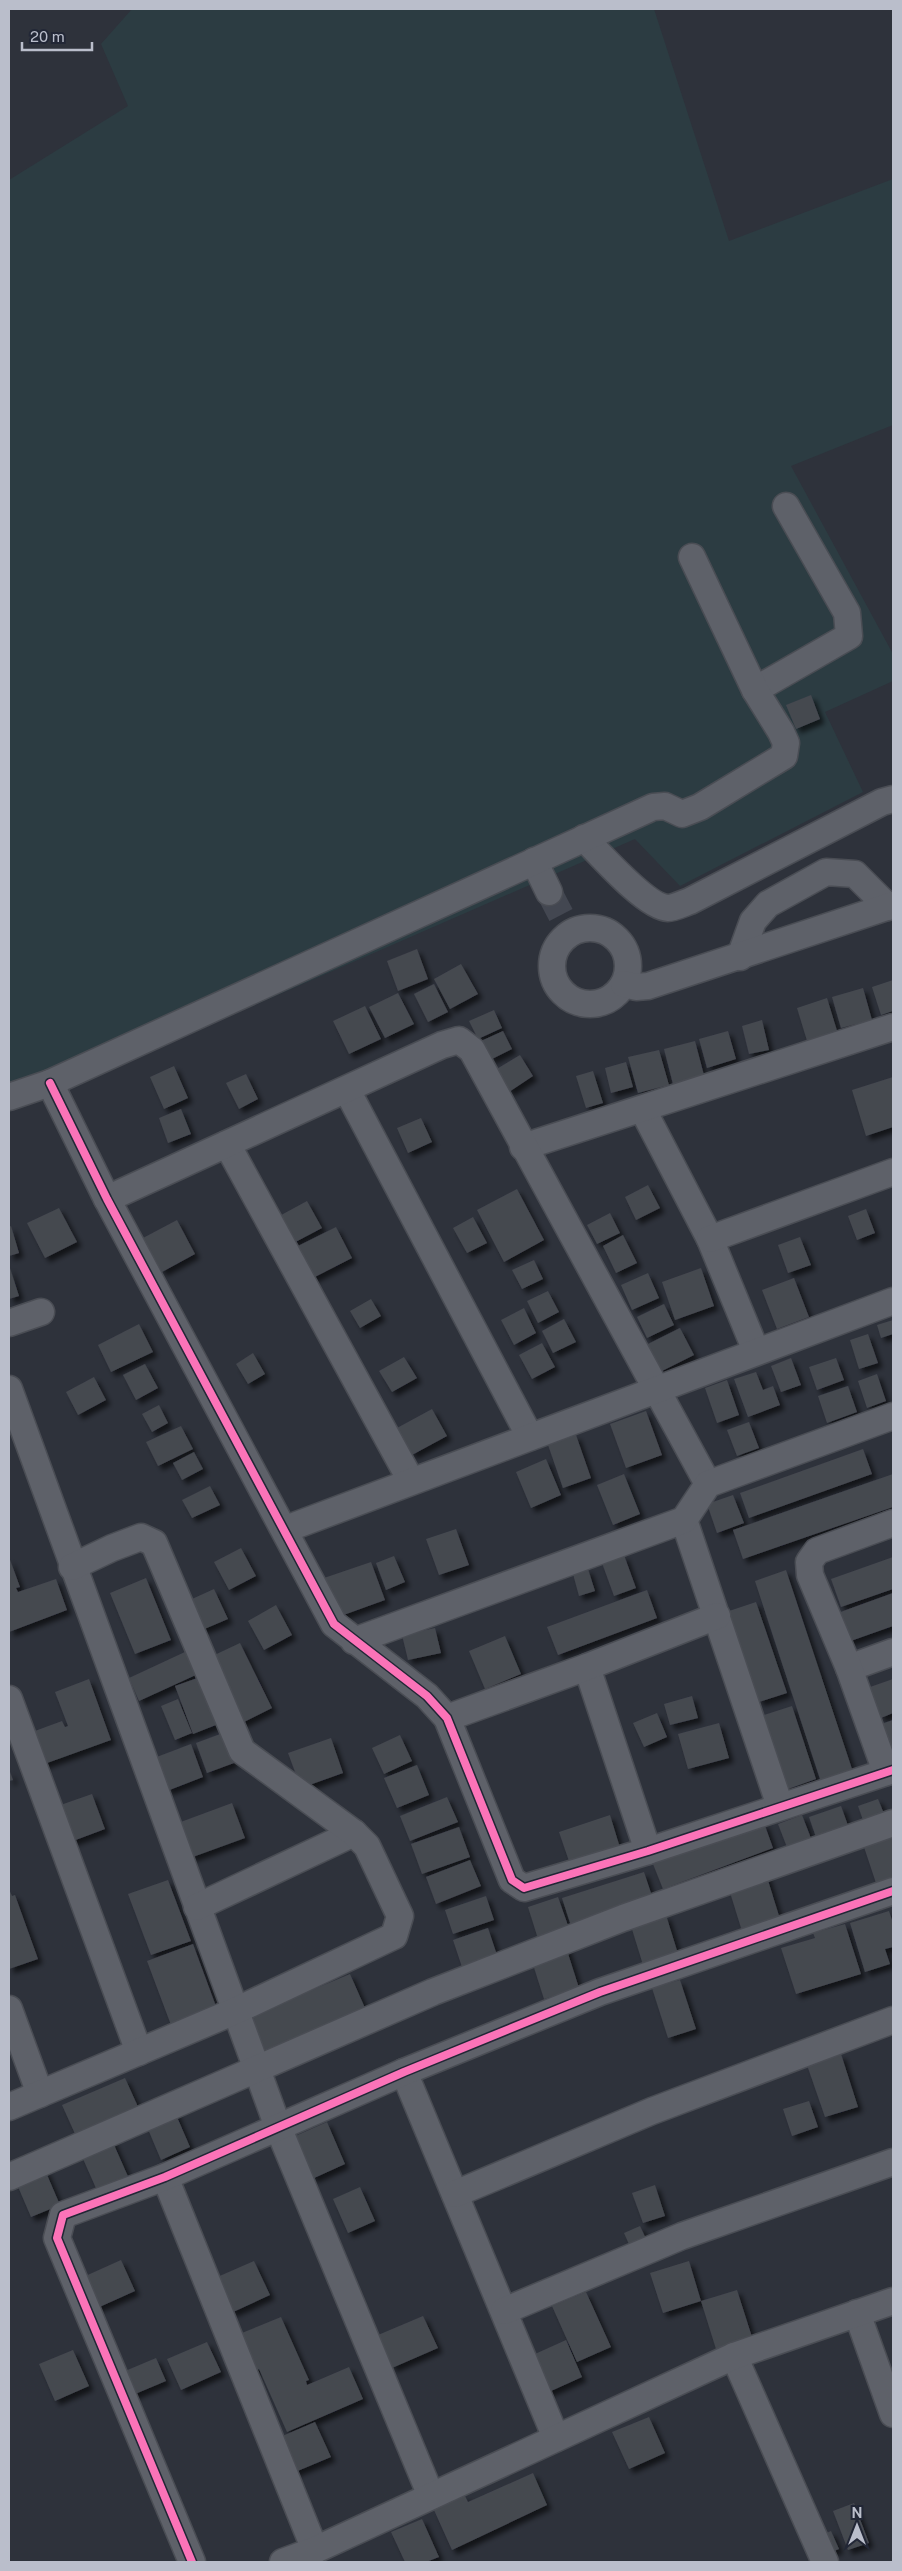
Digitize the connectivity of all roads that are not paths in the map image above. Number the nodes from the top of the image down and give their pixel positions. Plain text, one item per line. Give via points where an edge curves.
1 (786, 506) dead end
2 (692, 557) dead end
3 (754, 690) junction
4 (893, 800) edge
5 (584, 838) junction
6 (534, 861) junction
7 (549, 892) tunnel mouth
8 (891, 906) edge
9 (740, 957) junction
10 (624, 984) junction
11 (893, 1027) edge
12 (50, 1083) junction
13 (346, 1090) junction
14 (9, 1097) edge
15 (643, 1110) junction
16 (227, 1144) junction
17 (524, 1147) junction
18 (893, 1172) edge
19 (107, 1199) junction
20 (710, 1239) junction
21 (893, 1301) edge
22 (41, 1312) dead end
23 (9, 1323) edge
24 (756, 1351) junction
25 (9, 1389) edge
26 (654, 1389) junction
27 (893, 1416) edge
28 (530, 1437) junction
29 (410, 1481) junction
30 (708, 1484) junction
31 (684, 1520) junction
32 (893, 1523) edge
33 (286, 1529) junction
34 (72, 1567) junction
35 (717, 1616) junction
36 (354, 1642) junction
37 (893, 1652) edge
38 (587, 1667) junction
39 (849, 1668) junction
40 (9, 1699) edge
41 (446, 1718) junction
42 (889, 1771) edge
43 (780, 1806) junction
44 (893, 1823) edge
45 (354, 1833) junction
46 (648, 1852) junction
47 (893, 1891) edge
48 (197, 1906) junction
49 (9, 2009) edge
50 (235, 2011) junction
51 (893, 2020) edge
52 (138, 2052) junction
53 (257, 2069) junction
54 (404, 2072) junction
55 (40, 2094) junction
56 (9, 2107) edge
57 (278, 2127) junction
58 (893, 2162) edge
59 (9, 2177) edge
60 (165, 2177) junction
61 (455, 2194) junction
62 (893, 2301) edge
63 (504, 2311) junction
64 (857, 2313) junction
65 (734, 2356) junction
66 (893, 2414) edge
67 (556, 2438) junction
68 (431, 2496) junction
69 (315, 2550) junction
70 (192, 2562) edge
71 (283, 2562) edge
72 (825, 2562) edge

1 - 3 street via 847,613 849,636
2 - 3 street
3 - 5 street via 782,732 786,743 784,756 700,807 682,814 665,806 653,807
4 - 5 street via 668,908 654,903 638,891
5 - 6 street
6 - 7 street
6 - 12 street
8 - 9 street
8 - 9 street via 855,874 826,872 768,904 753,921
9 - 10 street via 648,986
10 - 10 street via 611,998 591,1004 572,1000 557,986 552,967 566,925 608,932 623,945 629,964
11 - 15 street
12 - 14 street
12 - 19 street
13 - 16 street
13 - 17 street via 442,1044 459,1040 472,1050
13 - 28 street
15 - 17 street
15 - 20 street
16 - 19 street
16 - 29 street
17 - 26 street
18 - 20 street
19 - 33 street
20 - 24 street
21 - 24 street
22 - 23 street
24 - 26 street
25 - 34 street
26 - 28 street
26 - 30 street
27 - 30 street
28 - 29 street
29 - 33 street
30 - 31 street
31 - 35 street
31 - 36 street
32 - 39 street via 817,1551 810,1562 810,1575
33 - 36 street via 334,1624
34 - 45 street via 141,1538 154,1542 242,1750
34 - 48 street
35 - 38 street
35 - 43 street
36 - 41 street via 427,1696
37 - 39 street
38 - 41 street
38 - 46 street
39 - 42 street
40 - 52 street
41 - 46 street via 512,1880 524,1888
42 - 43 street
43 - 46 street
44 - 53 street via 614,1922 433,1992
45 - 48 street
45 - 50 street via 367,1846 400,1916 394,1936
47 - 54 street via 600,1992
48 - 50 street
49 - 55 street
50 - 52 street
50 - 53 street
51 - 61 street via 652,2111
52 - 55 street
53 - 57 street
53 - 59 street
54 - 57 street
54 - 61 street
55 - 56 street
57 - 60 street
57 - 68 street
58 - 63 street via 682,2236
60 - 69 street
60 - 70 street via 63,2215 57,2238
61 - 63 street
62 - 64 street
63 - 67 street
64 - 65 street
64 - 66 street
65 - 67 street
65 - 72 street
67 - 68 street
68 - 69 street
69 - 71 street

